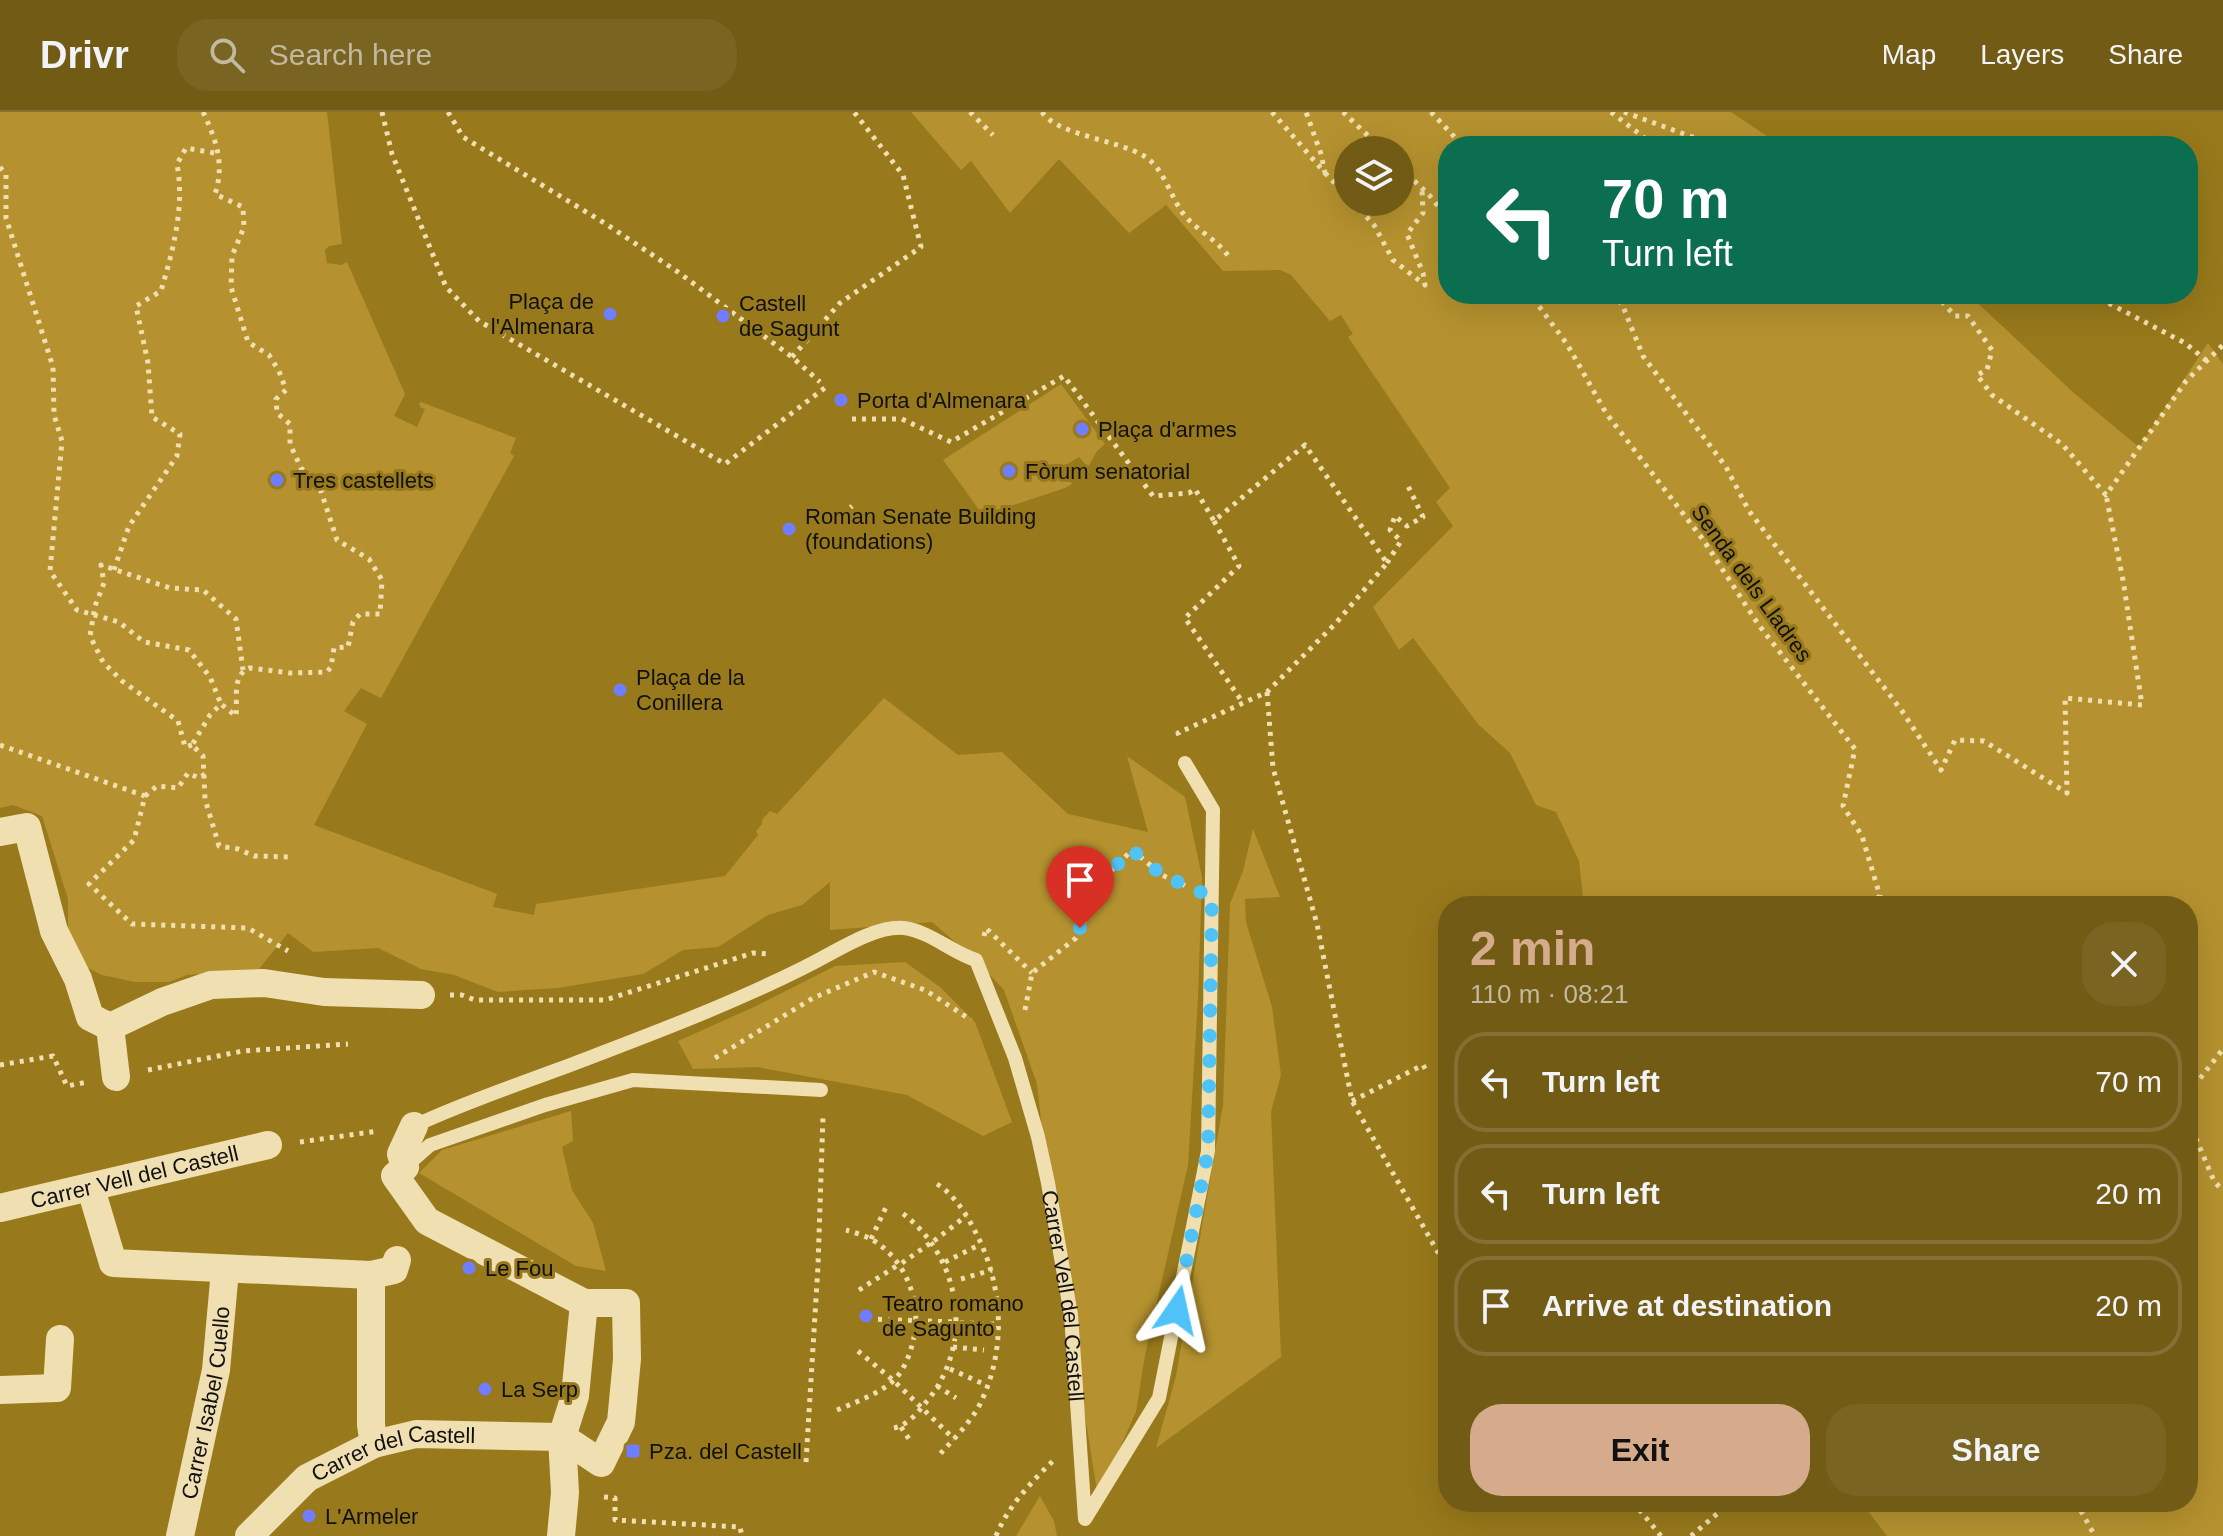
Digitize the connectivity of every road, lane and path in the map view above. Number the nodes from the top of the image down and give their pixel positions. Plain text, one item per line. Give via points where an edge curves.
1 (203, 112) edge
2 (382, 112) edge
3 (448, 112) edge
4 (854, 112) edge
5 (970, 112) edge
6 (1042, 112) edge
7 (1272, 112) edge
8 (1306, 112) edge
9 (1343, 112) edge
10 (1431, 112) edge
11 (1611, 112) edge
12 (1624, 112) edge
13 (993, 135) dead end
14 (1368, 136) edge
15 (1454, 136) edge
16 (1642, 136) edge
17 (1690, 136) edge
18 (220, 154) junction
19 (0, 167) edge
20 (1325, 173) junction
21 (1414, 181) edge
22 (1334, 182) edge
23 (1422, 189) junction
24 (1438, 207) edge
25 (1366, 216) edge
26 (1231, 260) dead end
27 (1537, 304) edge
28 (1622, 304) edge
29 (1944, 304) edge
30 (2110, 304) edge
31 (2223, 345) edge
32 (792, 357) junction
33 (2207, 361) junction
34 (820, 382) dead end
35 (826, 387) dead end
36 (852, 419) dead end
37 (1408, 486) dead end
38 (2106, 495) junction
39 (852, 506) dead end
40 (843, 514) dead end
41 (1214, 521) junction
42 (1387, 563) junction
43 (114, 570) junction
44 (93, 615) junction
45 (243, 670) junction
46 (1267, 692) junction
47 (1243, 703) junction
48 (221, 704) junction
49 (0, 745) edge
50 (192, 745) junction
51 (1185, 763) joint
52 (205, 774) junction
53 (145, 796) junction
54 (0, 832) edge
55 (291, 857) dead end
56 (1880, 896) edge
57 (1212, 897) junction
58 (298, 957) dead end
59 (825, 958) junction
60 (421, 995) joint
61 (110, 1027) junction
62 (1002, 1029) junction
63 (348, 1044) dead end
64 (2223, 1049) edge
65 (1015, 1058) junction
66 (0, 1065) edge
67 (1426, 1070) dead end
68 (116, 1077) junction
69 (2198, 1081) edge
70 (668, 1083) junction
71 (821, 1090) dead end
72 (1352, 1101) junction
73 (414, 1126) junction
74 (824, 1134) dead end
75 (2198, 1143) edge
76 (268, 1145) joint
77 (405, 1167) junction
78 (937, 1184) dead end
79 (91, 1189) junction
80 (2223, 1191) edge
81 (887, 1205) dead end
82 (0, 1208) edge
83 (902, 1213) dead end
84 (966, 1216) junction
85 (846, 1230) dead end
86 (871, 1239) junction
87 (933, 1241) junction
88 (977, 1246) dead end
89 (1438, 1252) edge
90 (397, 1260) dead end
91 (945, 1262) junction
92 (900, 1264) junction
93 (225, 1270) junction
94 (992, 1270) junction
95 (371, 1275) junction
96 (961, 1279) dead end
97 (859, 1290) dead end
98 (955, 1301) junction
99 (990, 1301) dead end
100 (584, 1303) junction
101 (868, 1319) dead end
102 (917, 1321) junction
103 (958, 1322) junction
104 (998, 1324) junction
105 (60, 1339) dead end
106 (953, 1347) junction
107 (984, 1350) dead end
108 (858, 1351) dead end
109 (950, 1369) dead end
110 (894, 1381) junction
111 (986, 1385) junction
112 (937, 1386) junction
113 (0, 1390) edge
114 (956, 1398) dead end
115 (922, 1407) junction
116 (837, 1410) dead end
117 (562, 1437) junction
118 (954, 1439) junction
119 (911, 1442) dead end
120 (374, 1444) junction
121 (940, 1454) dead end
122 (806, 1462) dead end
123 (1038, 1475) dead end
124 (565, 1493) junction
125 (1641, 1512) edge
126 (1719, 1512) edge
127 (2082, 1512) edge
128 (180, 1536) edge
129 (249, 1536) edge
130 (561, 1536) edge
131 (742, 1536) edge
132 (996, 1536) edge
133 (1661, 1536) edge
134 (1691, 1536) edge
135 (2095, 1536) edge

1 - 18 path
2 - 35 path via 392,154 446,287 479,321 725,464
3 - 32 path via 463,137 678,272
4 - 32 path via 903,175 921,247 840,303
5 - 13 path
6 - 26 path via 1046,119 1082,135 1124,145 1148,158 1183,213
7 - 20 path
8 - 20 path
9 - 14 path
10 - 15 path
11 - 16 path
12 - 17 path
18 - 43 path via 186,148 177,164 174,247 161,291 136,306 152,417 180,434 177,456 129,526
18 - 45 path via 215,194 243,207 231,287 248,342 269,355 279,371 286,390 276,399 277,413 290,424 290,444 301,468 319,485 337,540 369,559 382,580 380,614 360,614 348,647 334,648 327,672
19 - 44 path via 6,175 6,218 18,265 53,367 54,415 62,441 50,571 77,610
20 - 22 path
21 - 23 path
23 - 24 path
23 - 25 path via 1423,213 1407,234 1425,285 1393,260
27 - 56 path, Senda dels Lladres via 1606,413 1855,749 1843,806 1862,836
28 - 38 path via 1643,356 1726,467 1749,511 1941,770 1955,740 1984,741 2067,793 2065,698 2142,705
29 - 38 path via 1955,316 1968,316 1992,350 1987,370 1977,375 1992,395 2062,444
30 - 33 path via 2185,343
31 - 33 path
32 - 34 path
33 - 38 path via 2186,381
36 - 41 path via 902,419 951,442 1064,376 1153,496 1195,489
37 - 42 path via 1423,517 1407,526 1395,516 1390,530 1401,541
39 - 40 path
41 - 42 path via 1305,445
41 - 47 path via 1239,566 1185,618
42 - 46 path
43 - 44 path via 101,565 104,583
43 - 45 path via 170,588 203,590 236,619
44 - 48 path via 119,622 144,642 189,650 210,677
44 - 50 path via 90,636 103,662 178,721 185,747
45 - 48 path via 236,678 236,716
46 - 47 path
46 - 72 path via 1273,768 1317,924
47 - 51 path via 1178,733
48 - 50 path
49 - 53 path
50 - 52 path via 203,756
51 - 57 lane, Carrer Vell del Castell via 1213,810
52 - 53 path via 199,778 188,773 178,788 157,786
52 - 55 path via 205,799 219,846 254,856
53 - 58 path via 134,840 89,884 132,924 248,928
54 - 61 street via 27,827 54,931 90,1017
57 - 65 path via 1162,875 1132,850 1103,879 1076,938 1032,973
57 - 65 lane, Carrer Vell del Castell via 1208,1151 1159,1398 1085,1519 1071,1315 1038,1137
59 - 60 path via 753,953 605,1000
59 - 62 lane, Carrer Vell del Castell via 872,933 904,928 944,944 976,960
59 - 73 lane, Carrer Vell del Castell via 759,990
60 - 61 street via 324,992 264,983 211,985
61 - 68 street
62 - 65 lane, Carrer Vell del Castell
62 - 70 path via 975,1022 925,990 874,972 813,998
63 - 68 path via 243,1051
64 - 69 path
66 - 68 path via 53,1056 67,1086
67 - 72 path via 1423,1065
70 - 71 lane
70 - 77 lane via 633,1080 545,1105 430,1145
72 - 89 path
73 - 76 path
73 - 77 street via 401,1154
74 - 122 path
75 - 80 path
76 - 79 street, Carrer Vell del Castell
77 - 100 street via 395,1176 427,1221
78 - 84 path
79 - 82 street, Carrer Vell del Castell
79 - 93 street via 113,1263
81 - 86 path
83 - 87 path
84 - 87 path
84 - 94 path
85 - 86 path
86 - 92 path
87 - 91 path
87 - 92 path
88 - 91 path
90 - 95 street via 394,1270
91 - 98 path
92 - 97 path
92 - 102 path
93 - 95 street
93 - 128 street, Carrer Isabel Cuello via 216,1370
94 - 96 path
94 - 104 path
95 - 120 street
98 - 99 path
98 - 103 path
100 - 117 street via 575,1396
100 - 117 street via 626,1303 621,1422 601,1463
101 - 102 path
102 - 103 path
102 - 110 path via 909,1356
103 - 104 path
103 - 106 path
104 - 111 path
105 - 113 street via 57,1388
106 - 107 path
106 - 112 path
108 - 110 path
109 - 111 path
110 - 115 path
110 - 116 path
111 - 118 path via 979,1406
112 - 114 path
112 - 115 path
115 - 118 path
115 - 119 path via 898,1427
117 - 120 street, Carrer del Castell via 416,1434
117 - 124 street
118 - 121 path
120 - 129 street, Carrer del Castell via 307,1478
123 - 132 path via 1002,1520
124 - 130 street
124 - 131 path via 615,1498 615,1520 740,1527
125 - 133 path
126 - 134 path
127 - 135 path

